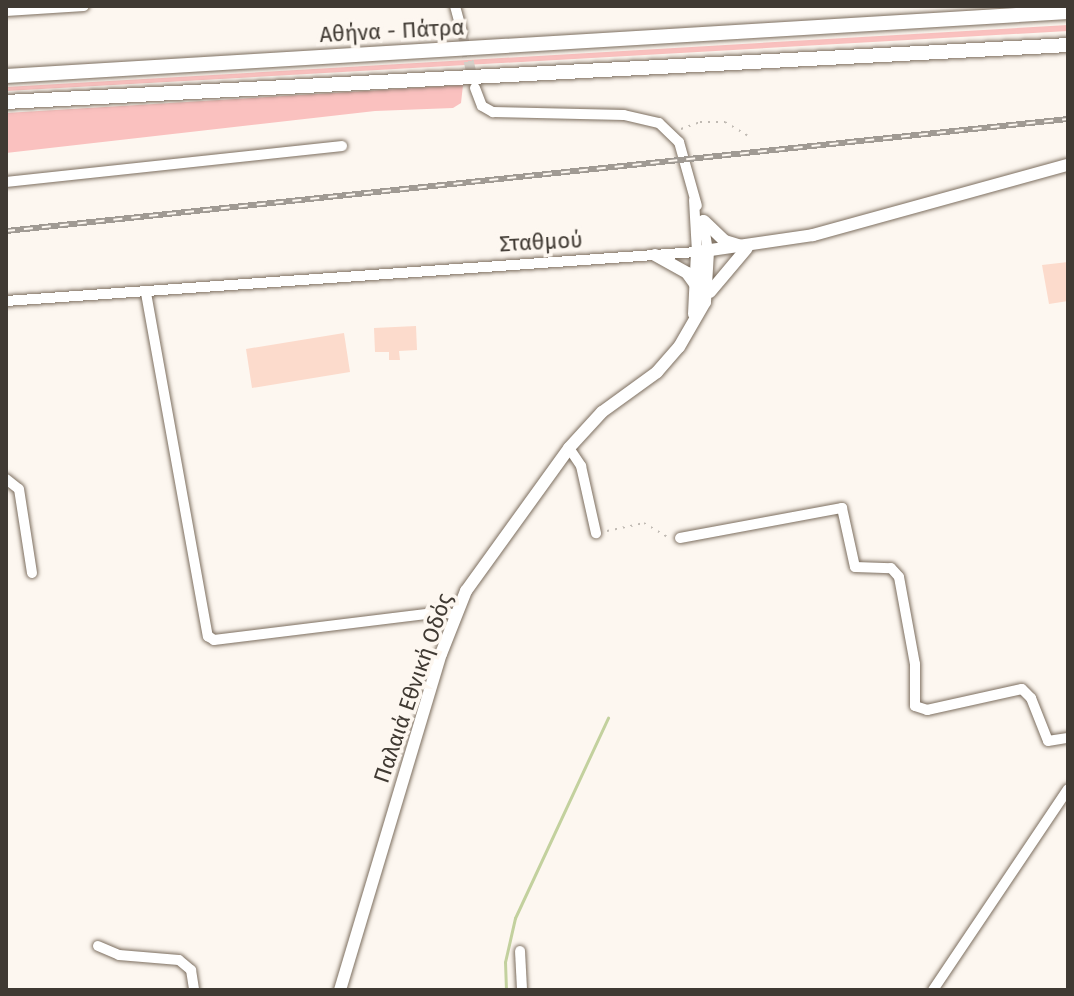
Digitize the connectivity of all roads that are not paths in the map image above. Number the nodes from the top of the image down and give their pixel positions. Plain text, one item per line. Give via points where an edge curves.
1 (84, 6) edge
2 (455, 6) edge
3 (6, 11) edge
4 (1068, 12) edge
5 (462, 32) tunnel mouth
6 (1068, 45) edge
7 (6, 76) edge
8 (475, 88) tunnel mouth
9 (6, 102) edge
10 (342, 146) dead end
11 (1068, 165) edge
12 (6, 182) edge
13 (694, 200) junction
14 (704, 221) junction
15 (748, 247) junction
16 (703, 252) junction
17 (655, 255) junction
18 (698, 288) junction
19 (146, 293) junction
20 (6, 301) edge
21 (705, 302) junction
22 (688, 332) junction
23 (569, 448) junction
24 (6, 479) edge
25 (596, 533) road end
26 (680, 538) road end
27 (32, 573) dead end
28 (456, 615) junction
29 (1068, 738) edge
30 (1068, 789) edge
31 (98, 946) dead end
32 (520, 951) dead end
33 (194, 990) edge
34 (340, 990) edge
35 (522, 990) edge
36 (933, 990) edge

1 - 3 street
2 - 5 street
4 - 7 highway, Αθήνα - Πάτρα
6 - 9 highway
8 - 13 street via 482,106 493,112 638,116 673,134
10 - 12 street
11 - 15 main road, Σταθμού via 846,227
13 - 14 street
13 - 16 street
14 - 15 main road via 725,241
14 - 16 street
15 - 16 main road, Σταθμού
15 - 21 main road via 726,268
16 - 17 street, Σταθμού
16 - 18 main road, Παλαιά Εθνική Οδός
16 - 21 main road, Παλαιά Εθνική Οδός
17 - 18 main road via 687,273
17 - 19 street, Σταθμού
18 - 22 main road, Παλαιά Εθνική Οδός
19 - 20 street, Σταθμού
19 - 28 street via 208,636 214,640 415,614
21 - 22 main road, Παλαιά Εθνική Οδός
22 - 23 main road, Παλαιά Εθνική Οδός via 657,372 602,412
23 - 25 street via 581,466
23 - 28 main road, Παλαιά Εθνική Οδός via 508,528
24 - 27 street via 19,489
26 - 29 street via 842,508 855,567 891,568 899,577 915,664 915,706 927,710 1022,689 1031,698 1048,741
28 - 34 main road, Παλαιά Εθνική Οδός
30 - 36 street
31 - 33 street via 119,955 179,960 191,970
32 - 35 street

